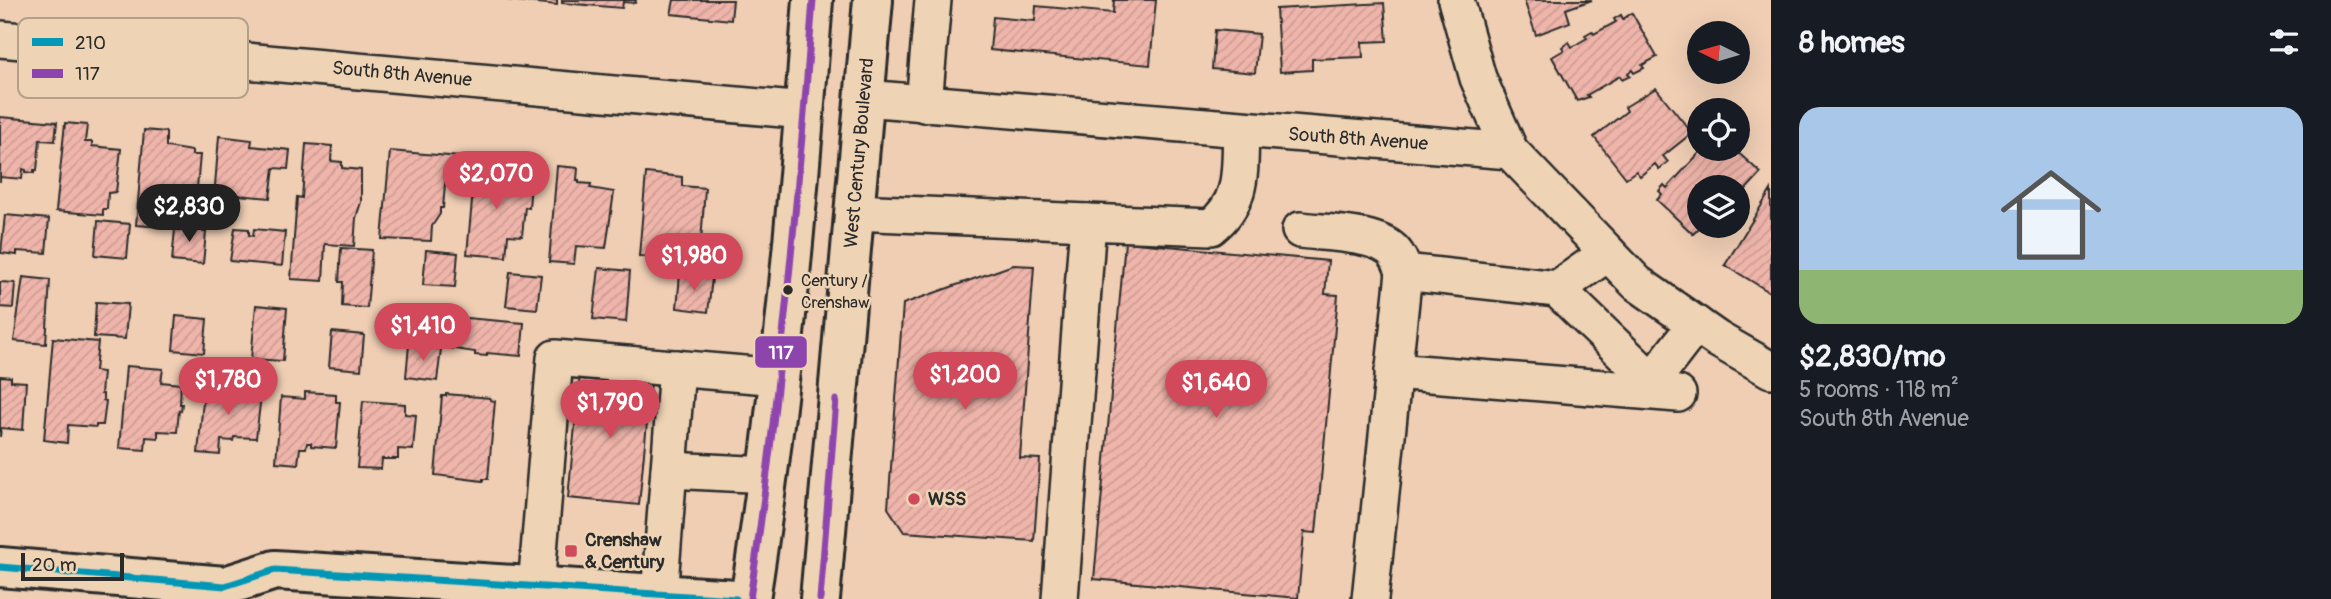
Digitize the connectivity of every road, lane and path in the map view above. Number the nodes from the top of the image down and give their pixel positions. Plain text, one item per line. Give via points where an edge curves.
1 (813, 0) edge
2 (873, 0) edge
3 (933, 0) edge
4 (1456, 0) edge
5 (0, 39) edge
6 (18, 41) edge
7 (248, 61) edge
8 (864, 98) junction
9 (924, 104) junction
10 (805, 111) junction
11 (1241, 130) junction
12 (1510, 151) junction
13 (853, 212) junction
14 (1088, 222) junction
15 (1300, 230) dead end
16 (1608, 253) junction
17 (1404, 272) junction
18 (1557, 289) junction
19 (1696, 324) junction
20 (677, 368) junction
21 (1771, 370) edge
22 (1393, 371) junction
23 (779, 377) junction
24 (1678, 394) dead end
25 (669, 470) junction
26 (769, 475) junction
27 (0, 567) edge
28 (536, 588) junction
29 (234, 593) edge
30 (659, 596) junction
31 (736, 599) edge
32 (750, 599) edge
33 (820, 599) edge
34 (1060, 599) edge
35 (1370, 599) edge

1 - 10 main road
2 - 8 main road, West Century Boulevard
3 - 9 street
4 - 12 street via 1478,78
5 - 6 street, South 8th Avenue
7 - 10 street, South 8th Avenue
8 - 9 street, South 8th Avenue
8 - 13 main road, West Century Boulevard
9 - 11 street, South 8th Avenue
10 - 23 main road
11 - 12 street, South 8th Avenue
11 - 14 street via 1235,198 1226,216 1211,227
12 - 16 street
13 - 14 street
13 - 33 main road, West Century Boulevard
14 - 34 street
15 - 17 street via 1378,242 1398,257
16 - 18 street
16 - 19 street via 1637,283
17 - 18 street
17 - 22 street
18 - 19 street via 1653,381
19 - 21 street
20 - 23 street
20 - 25 street
20 - 28 street via 555,358
22 - 24 street
22 - 35 street
23 - 26 main road
25 - 26 street
25 - 30 street
26 - 32 main road
27 - 29 main road
28 - 29 main road via 275,570
28 - 30 main road
30 - 31 main road

